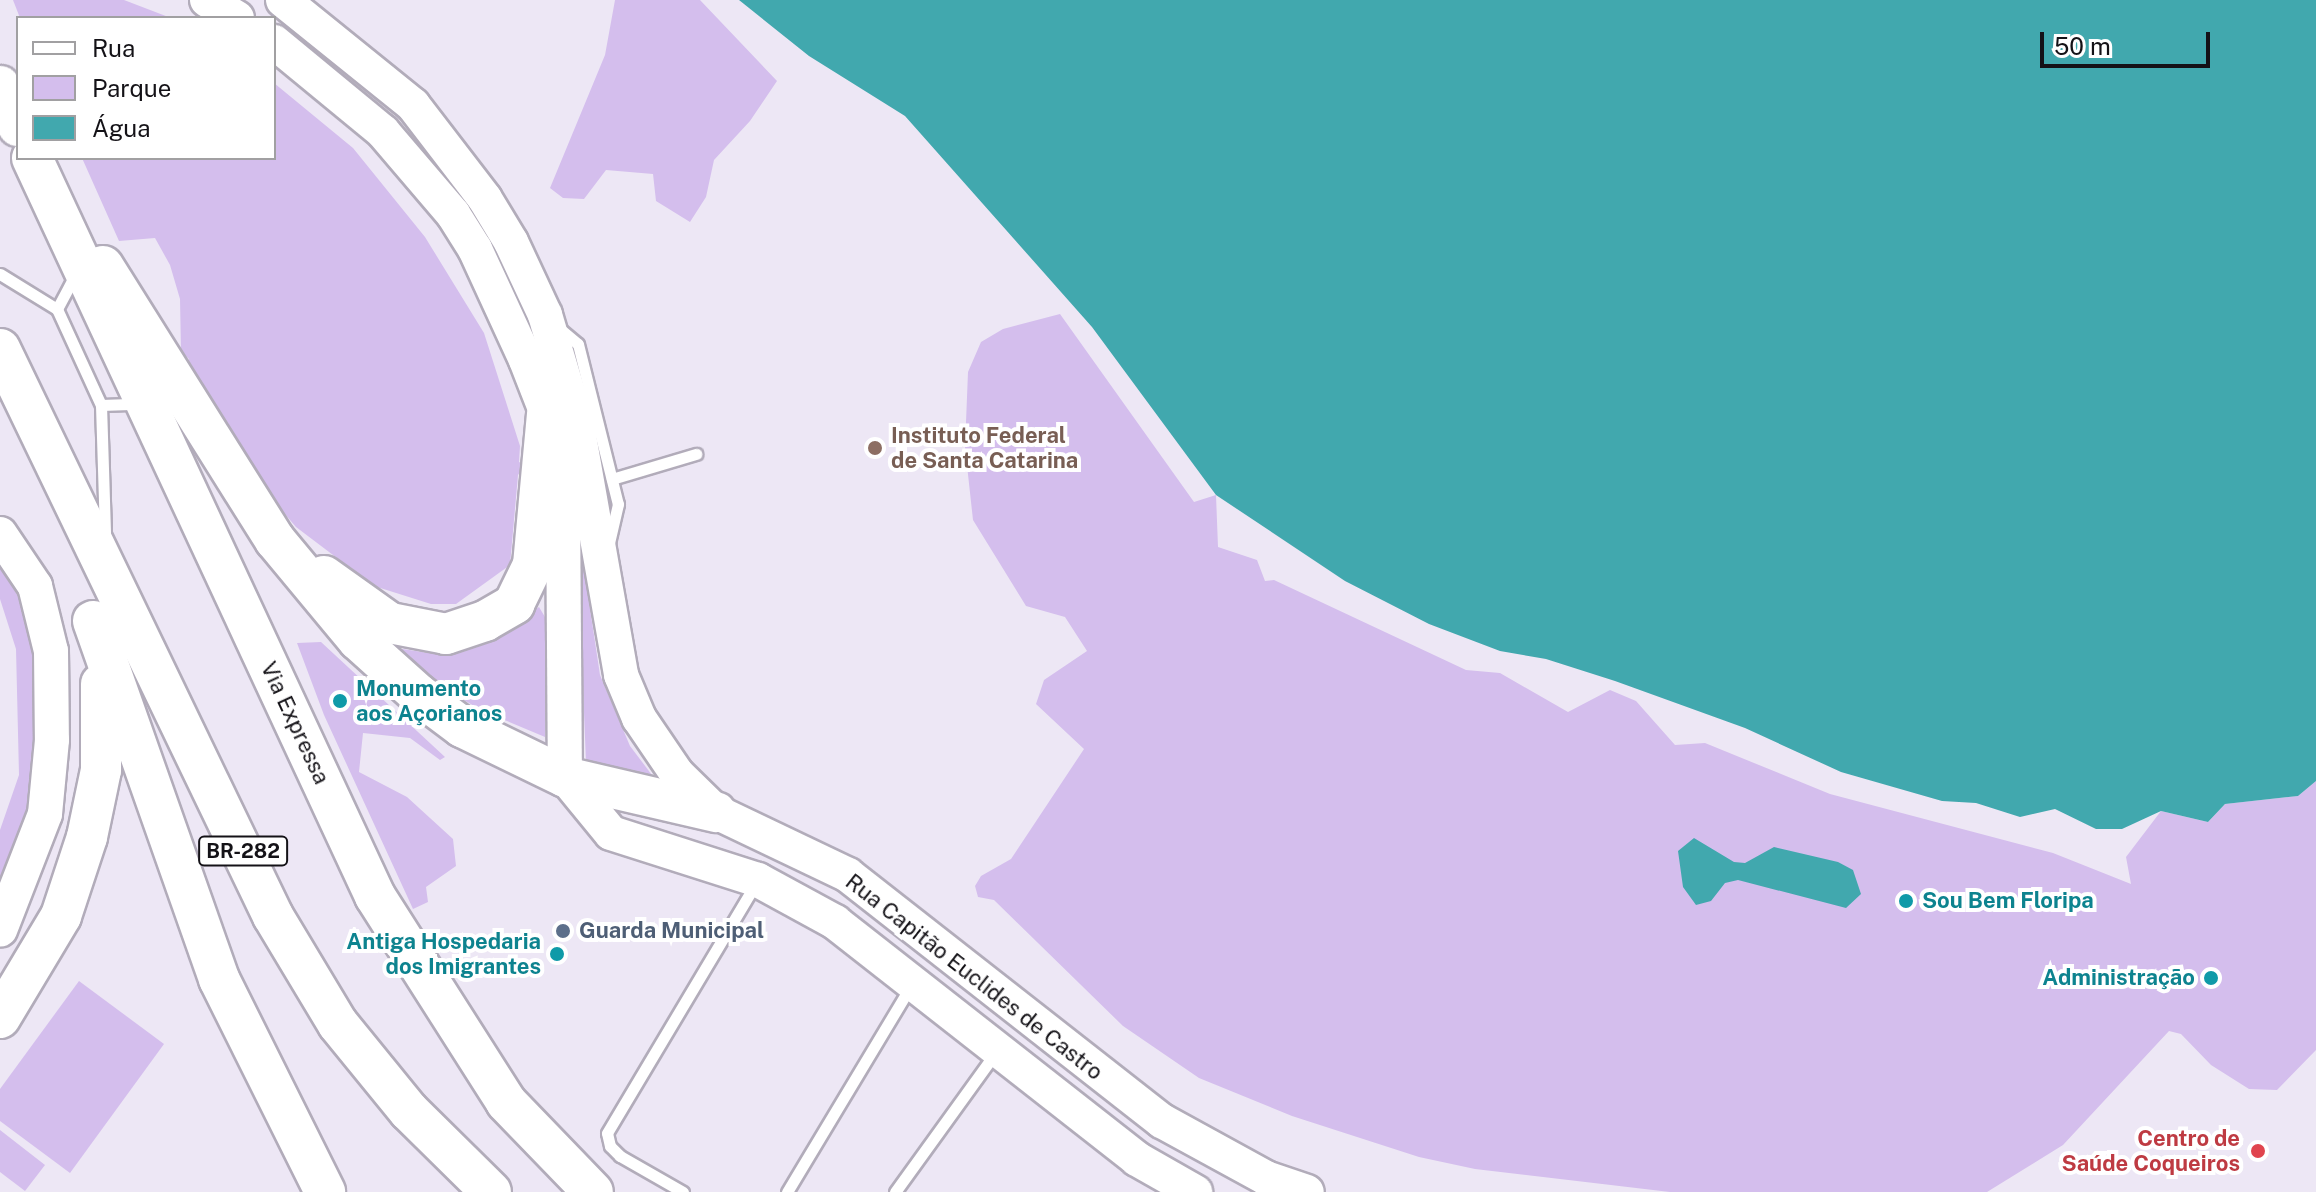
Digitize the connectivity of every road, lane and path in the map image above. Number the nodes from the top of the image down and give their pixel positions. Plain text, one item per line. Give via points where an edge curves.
1 (207, 0) edge
2 (283, 0) edge
3 (235, 16) edge
4 (276, 44) edge
5 (0, 86) edge
6 (413, 105) junction
7 (16, 122) edge
8 (383, 132) junction
9 (33, 160) edge
10 (58, 216) junction
11 (81, 265) junction
12 (0, 274) edge
13 (57, 309) junction
14 (545, 315) junction
15 (0, 349) edge
16 (147, 404) junction
17 (101, 405) junction
18 (547, 414) junction
19 (696, 454) dead end
20 (57, 468) junction
21 (612, 479) junction
22 (246, 490) junction
23 (0, 534) edge
24 (106, 571) junction
25 (601, 577) junction
26 (93, 621) junction
27 (565, 777) junction
28 (716, 812) junction
29 (758, 880) junction
30 (0, 930) edge
31 (911, 985) junction
32 (0, 1018) edge
33 (996, 1052) junction
34 (325, 1192) edge
35 (491, 1192) edge
36 (593, 1192) edge
37 (683, 1192) edge
38 (787, 1192) edge
39 (895, 1192) edge
40 (1195, 1192) edge
41 (1307, 1192) edge

1 - 3 main road
2 - 6 main road, Rua Capitão Euclides de Castro
4 - 8 main road
5 - 7 highway
6 - 8 main road
6 - 14 main road, Rua Capitão Euclides de Castro via 485,199
8 - 18 main road via 453,214 475,249
9 - 10 highway, Via Expressa
10 - 11 highway, Via Expressa
10 - 22 highway via 110,274
11 - 13 lane
11 - 16 highway, Via Expressa
12 - 13 lane
13 - 17 lane
14 - 21 lane via 578,344
14 - 25 main road, Rua Capitão Euclides de Castro via 588,473
15 - 20 highway, BR-282
16 - 17 lane
16 - 36 highway, Via Expressa via 375,896 506,1102
17 - 24 lane
18 - 22 highway via 533,565 514,604 446,634 390,623 331,584
18 - 27 main road via 563,501
19 - 21 lane
20 - 24 highway, BR-282
20 - 26 highway
21 - 25 lane via 618,504
22 - 27 highway via 275,540 348,629 408,685 462,727
23 - 30 main road via 35,586 51,651 52,725 45,814
24 - 35 highway, BR-282 via 273,916 338,1024 409,1111
25 - 28 main road, Rua Capitão Euclides de Castro via 621,675 639,718 677,774
26 - 32 highway via 104,703 101,770 87,837 61,916
26 - 34 highway via 219,979
27 - 28 highway
27 - 29 main road, Rua Capitão Euclides de Castro via 611,833
28 - 41 main road, Rua Capitão Euclides de Castro via 848,875 1129,1098 1266,1178
29 - 31 main road, Rua Capitão Euclides de Castro via 835,922
29 - 37 lane via 607,1133 620,1156
31 - 33 main road, Rua Capitão Euclides de Castro
31 - 38 lane
33 - 39 lane
33 - 40 main road, Rua Capitão Euclides de Castro via 1137,1159

